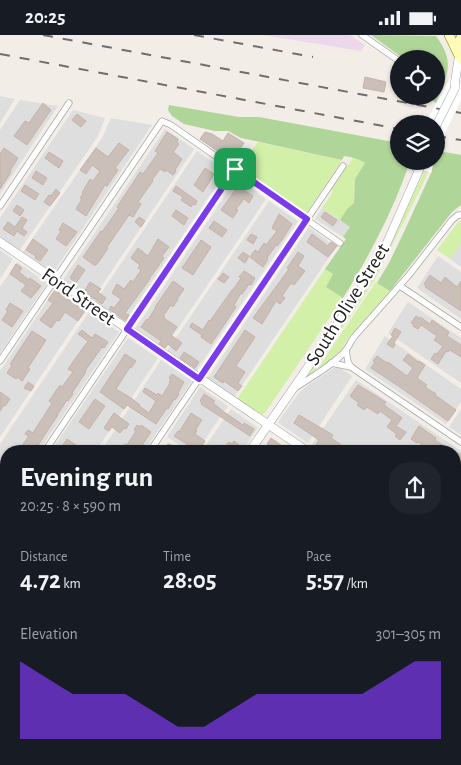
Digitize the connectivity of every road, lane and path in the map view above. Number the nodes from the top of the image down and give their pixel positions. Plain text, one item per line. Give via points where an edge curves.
1 (362, 35) edge
2 (449, 35) edge
3 (461, 37) edge
4 (390, 55) edge
5 (459, 55) edge
6 (458, 86) edge
7 (69, 103) dead end
8 (442, 115) edge
9 (343, 167) dead end
10 (235, 169) junction
11 (420, 170) edge
12 (0, 205) edge
13 (460, 215) edge
14 (307, 219) junction
15 (0, 242) edge
16 (340, 243) dead end
17 (55, 279) junction
18 (400, 286) junction
19 (461, 327) edge
20 (127, 329) junction
21 (346, 350) junction
22 (0, 361) edge
23 (332, 363) junction
24 (351, 367) junction
25 (199, 379) junction
26 (292, 390) junction
27 (268, 425) junction
28 (461, 442) edge
29 (48, 445) edge
30 (154, 445) edge
31 (254, 445) edge
32 (298, 445) edge

1 - 4 street
2 - 5 main road
3 - 5 main road
5 - 6 street via 455,83
6 - 8 street, bridge
7 - 12 street
9 - 14 street
10 - 14 street
10 - 17 street via 162,121
10 - 20 street
11 - 26 street, South Olive Street via 375,266
13 - 18 street, South Olive Street via 452,220
14 - 16 street
14 - 25 street
15 - 17 street, Ford Street
17 - 20 street, Ford Street
17 - 22 street
18 - 19 street
18 - 21 street, South Olive Street
20 - 25 street, Ford Street
20 - 29 street
21 - 23 street, South Olive Street
21 - 24 street
23 - 24 street
23 - 26 street, South Olive Street
24 - 28 street
25 - 27 street, Ford Street
25 - 30 street
26 - 27 street, South Olive Street
27 - 31 street, South Olive Street
27 - 32 street, Ford Street

